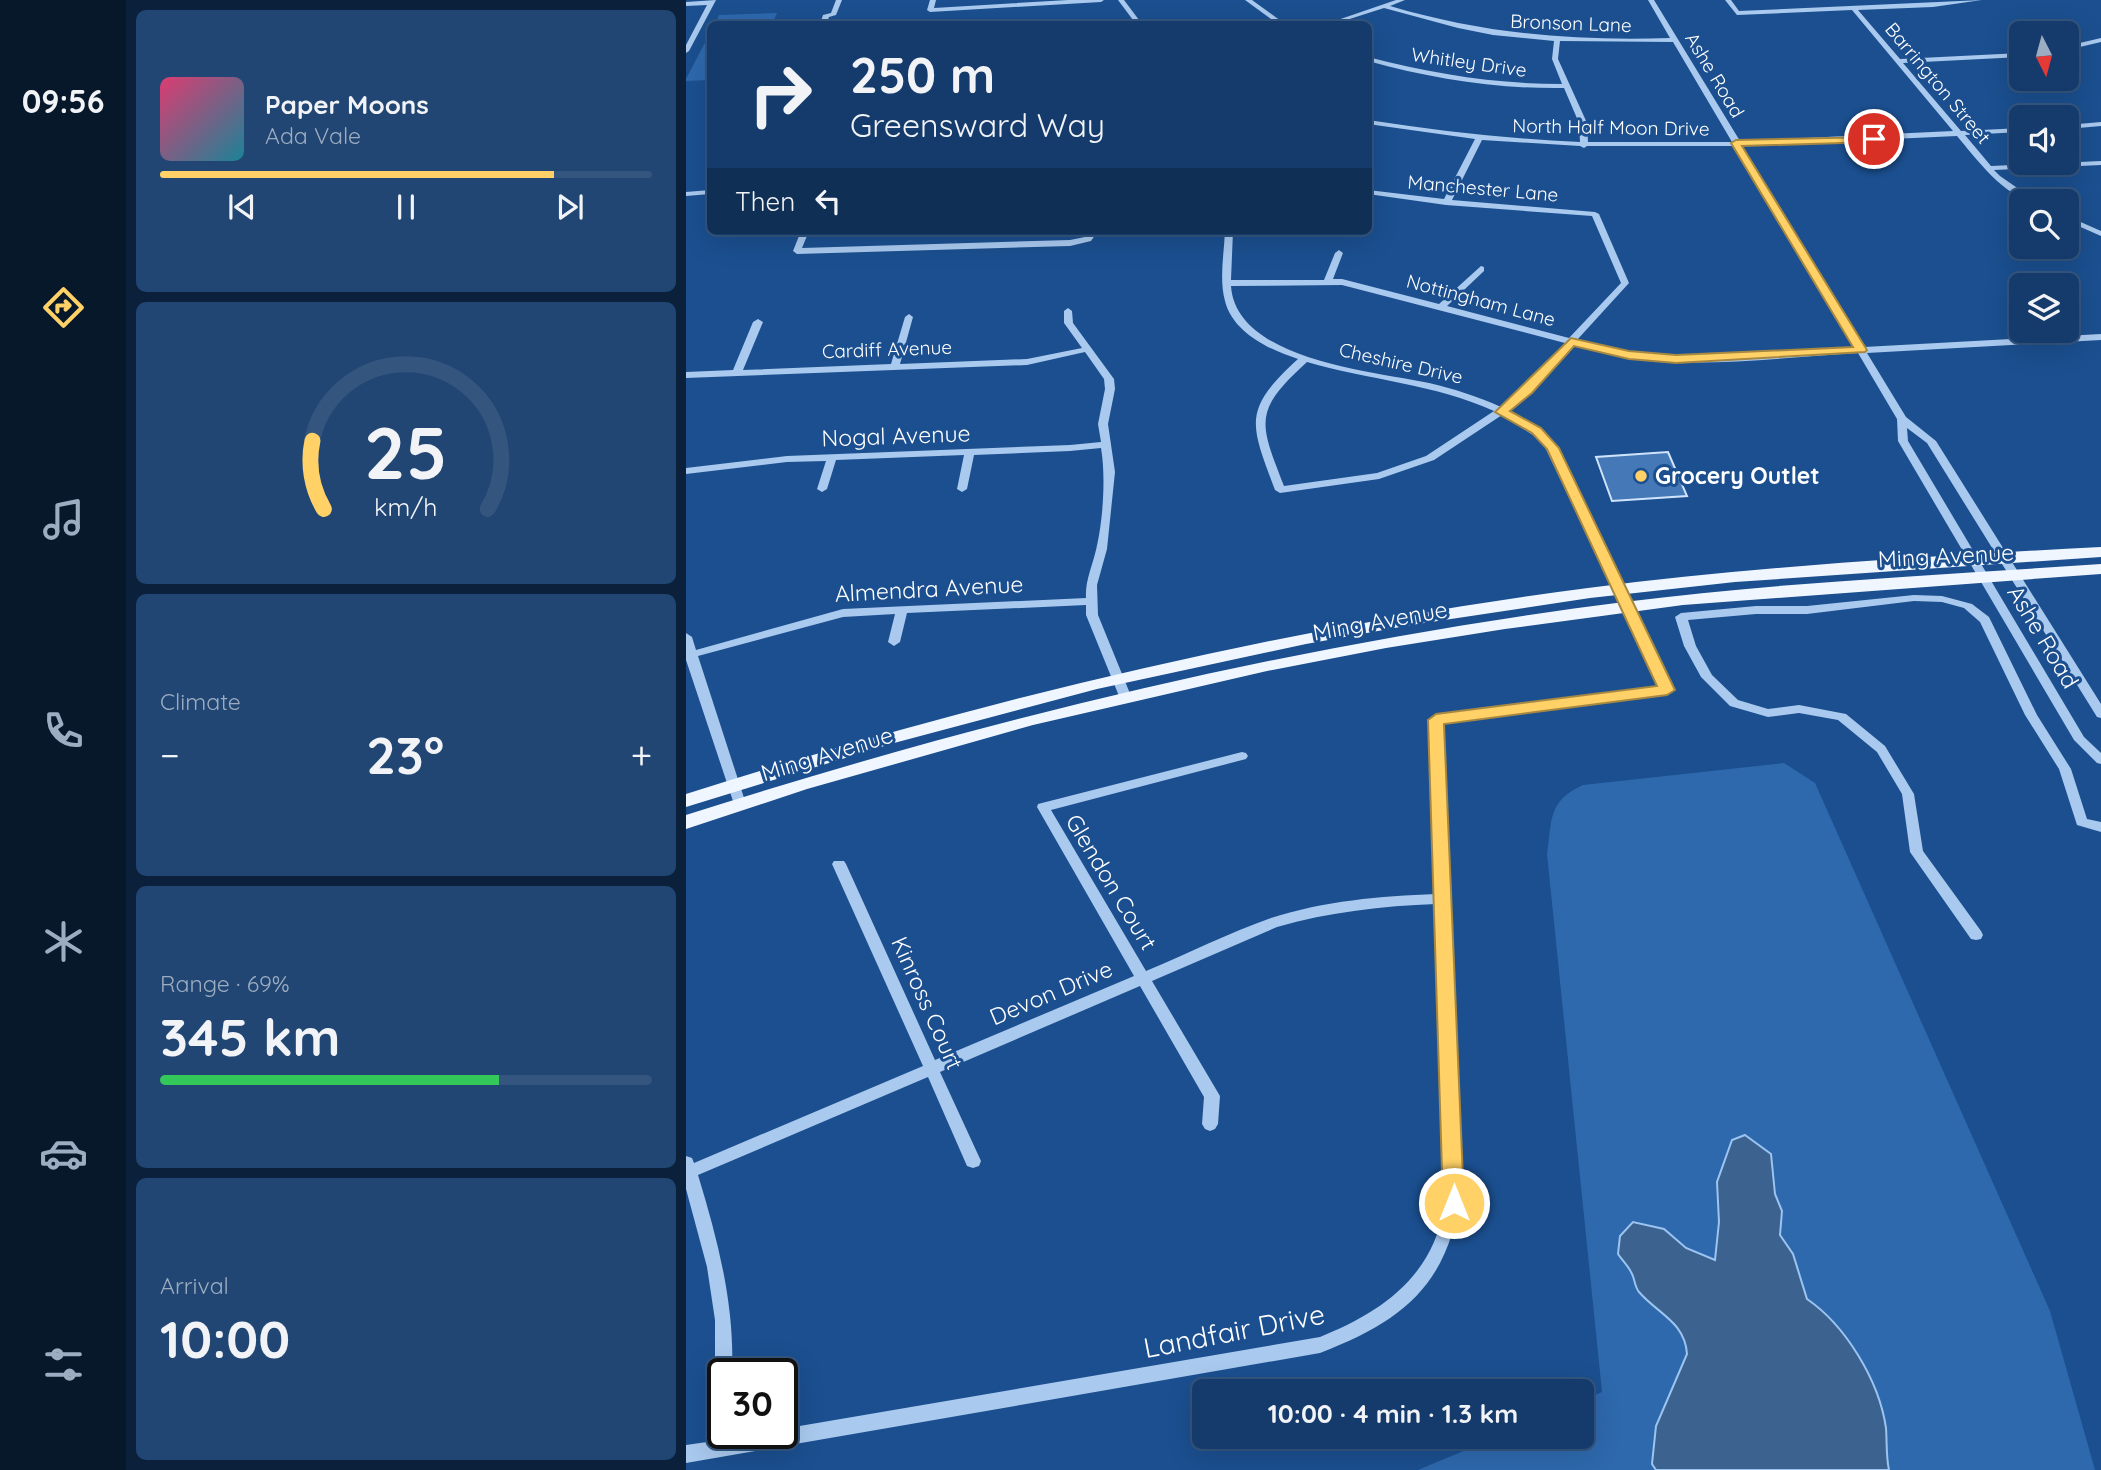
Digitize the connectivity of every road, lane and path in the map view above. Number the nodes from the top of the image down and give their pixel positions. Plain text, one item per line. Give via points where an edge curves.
1 (839, 0) edge
2 (933, 0) edge
3 (1101, 0) edge
4 (1121, 0) edge
5 (1248, 0) edge
6 (1402, 0) edge
7 (1651, 0) edge
8 (1727, 0) edge
9 (1979, 0) edge
10 (712, 1) edge
11 (686, 4) edge
12 (1387, 7) junction
13 (1854, 9) junction
14 (824, 21) edge
15 (1137, 21) edge
16 (1278, 21) edge
17 (1339, 21) edge
18 (1674, 40) junction
19 (2101, 40) edge
20 (1557, 41) junction
21 (2079, 45) edge
22 (686, 51) edge
23 (2009, 56) edge
24 (1372, 61) edge
25 (1899, 61) junction
26 (1566, 86) junction
27 (1372, 123) edge
28 (2101, 124) edge
29 (2079, 126) edge
30 (2009, 131) edge
31 (1959, 133) junction
32 (1479, 139) junction
33 (1736, 143) junction
34 (1584, 146) junction
35 (2101, 163) edge
36 (1989, 169) junction
37 (2010, 189) edge
38 (707, 192) edge
39 (1372, 192) edge
40 (686, 194) edge
41 (1446, 202) junction
42 (2079, 224) edge
43 (2101, 234) edge
44 (803, 235) edge
45 (1091, 235) edge
46 (1229, 235) edge
47 (1339, 253) dead end
48 (1481, 269) dead end
49 (1328, 281) junction
50 (1228, 283) junction
51 (1441, 307) junction
52 (1068, 311) dead end
53 (909, 317) dead end
54 (758, 322) dead end
55 (2101, 337) edge
56 (1571, 342) junction
57 (1088, 349) junction
58 (1861, 350) junction
59 (1304, 359) junction
60 (895, 366) junction
61 (737, 372) junction
62 (686, 375) edge
63 (1501, 412) junction
64 (1902, 419) junction
65 (1107, 444) junction
66 (970, 452) junction
67 (832, 457) junction
68 (686, 471) edge
69 (822, 489) dead end
70 (962, 489) dead end
71 (1280, 491) joint
72 (2101, 552) edge
73 (2004, 557) junction
74 (1975, 559) junction
75 (2101, 569) edge
76 (2017, 575) junction
77 (1984, 578) junction
78 (1618, 589) junction
79 (1090, 601) junction
80 (1626, 606) junction
81 (902, 609) junction
82 (686, 637) edge
83 (894, 642) dead end
84 (689, 655) edge
85 (1116, 679) junction
86 (1125, 696) junction
87 (2101, 714) edge
88 (1436, 720) joint
89 (1242, 756) dead end
90 (2101, 760) edge
91 (731, 786) junction
92 (686, 801) edge
93 (740, 804) junction
94 (686, 822) edge
95 (2101, 827) edge
96 (839, 864) dead end
97 (1443, 899) junction
98 (1976, 935) dead end
99 (1144, 978) junction
100 (932, 1069) junction
101 (1210, 1124) dead end
102 (974, 1161) dead end
103 (687, 1168) edge
104 (722, 1358) edge
105 (798, 1435) edge
106 (715, 1449) edge
107 (686, 1454) edge

1 - 14 street via 834,15 826,15
2 - 3 street via 930,10
4 - 15 street
5 - 16 street
6 - 12 street
7 - 18 street, Ashe Road
8 - 13 street via 1737,13
9 - 13 street
10 - 11 street
10 - 22 street
12 - 17 street
12 - 20 street, Bronson Lane via 1460,28
13 - 25 street, Barrington Street
18 - 20 street, Bronson Lane
18 - 33 street, Ashe Road
19 - 21 street
20 - 26 street via 1555,59
23 - 25 street
24 - 26 street, Whitley Drive via 1479,82
25 - 31 street, Barrington Street
26 - 34 street via 1583,123
27 - 32 street, North Half Moon Drive
28 - 29 street
30 - 31 street, North Half Moon Drive
31 - 33 street, North Half Moon Drive
31 - 36 street, Barrington Street
32 - 34 street, North Half Moon Drive
32 - 41 street
33 - 34 street, North Half Moon Drive
33 - 58 street, Ashe Road
35 - 36 street
36 - 37 street, Barrington Street
38 - 40 street
39 - 41 street, Manchester Lane
41 - 56 street, Manchester Lane via 1595,214 1625,283
42 - 43 street
44 - 45 street via 797,251 1070,243
46 - 50 street, Cheshire Drive
47 - 49 street
48 - 51 street
49 - 50 street, Nottingham Lane
49 - 51 street, Nottingham Lane
50 - 59 street, Cheshire Drive via 1231,309 1245,327 1270,345
51 - 56 street, Nottingham Lane
52 - 57 street via 1069,323
53 - 60 street
54 - 61 street
55 - 58 street, Nottingham Lane
56 - 58 street, Nottingham Lane via 1629,355 1676,359
56 - 63 street via 1528,390
57 - 60 street, Cardiff Avenue via 1027,362
57 - 65 street via 1109,379 1104,424
58 - 64 street, Ashe Road
59 - 63 street, Cheshire Drive via 1452,392
59 - 71 street via 1272,388 1260,411 1260,435
60 - 61 street, Cardiff Avenue
61 - 62 street, Cardiff Avenue
63 - 71 street via 1430,458 1399,471
63 - 78 street, Cheshire Drive via 1537,431 1553,448
64 - 73 street, Ashe Road via 1931,441
64 - 74 street, Ashe Road via 1903,441
65 - 66 street, Nogal Avenue
65 - 79 street via 1111,472 1105,533
66 - 67 street, Nogal Avenue
66 - 70 street
67 - 68 street, Nogal Avenue
67 - 69 street
72 - 73 main road, Ming Avenue
73 - 74 main road, Ming Avenue
73 - 76 street, Ashe Road
74 - 77 street, Ashe Road
74 - 78 main road, Ming Avenue
75 - 76 main road, Ming Avenue
76 - 77 main road, Ming Avenue
76 - 87 street, Ashe Road
77 - 80 main road, Ming Avenue
77 - 90 street, Ashe Road via 2080,740
78 - 80 street, Cheshire Drive
78 - 85 main road, Ming Avenue via 1418,618
79 - 81 street, Almendra Avenue
79 - 85 street
80 - 86 main road, Ming Avenue via 1398,640
80 - 88 street, Cheshire Drive via 1667,690
81 - 83 street
81 - 84 street, Almendra Avenue via 820,617
82 - 84 street
84 - 91 street
85 - 86 street
85 - 91 main road, Ming Avenue via 953,720
86 - 93 main road, Ming Avenue
88 - 97 street, Landfair Drive
89 - 99 street, Glendon Court via 1043,807
91 - 92 main road, Ming Avenue
91 - 93 street
93 - 94 main road, Ming Avenue
95 - 98 street via 2082,822 2065,769 2031,715 1985,620 1968,606 1914,598 1681,617 1707,677 1734,703 1769,713 1799,709 1842,718 1881,749 1908,794 1917,852
96 - 100 street, Kinross Court
97 - 99 street, Devon Drive via 1369,901 1303,914
97 - 105 street, Landfair Drive via 1454,1203 1437,1256 1400,1303 1374,1322 1320,1345
99 - 100 street, Devon Drive
99 - 101 street, Glendon Court via 1212,1096
100 - 102 street, Kinross Court
100 - 103 street, Devon Drive
103 - 104 street via 719,1282
106 - 107 street, Landfair Drive

